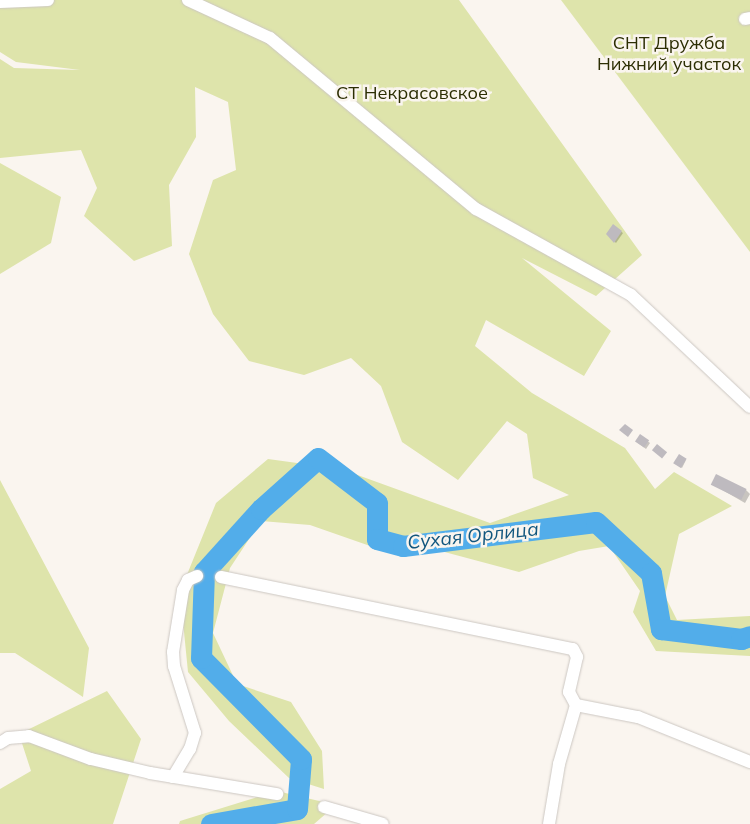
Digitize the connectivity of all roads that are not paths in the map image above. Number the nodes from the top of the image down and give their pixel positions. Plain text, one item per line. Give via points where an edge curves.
1 (46, 0) edge
2 (188, 0) edge
3 (0, 2) edge
4 (750, 407) edge
5 (197, 576) dead end
6 (221, 577) dead end
7 (576, 705) junction
8 (0, 743) edge
9 (750, 762) edge
10 (173, 777) junction
11 (277, 794) dead end
12 (324, 807) dead end
13 (383, 824) edge
14 (549, 824) edge

1 - 3 street
2 - 4 street via 270,38 476,209 631,294
5 - 10 street via 188,580 183,590 173,652 174,666 195,732 190,748
6 - 7 street via 574,649 577,657 569,692
7 - 9 street via 638,717
7 - 14 street via 559,764
8 - 10 street via 8,738 29,736 91,759
10 - 11 street
12 - 13 street

